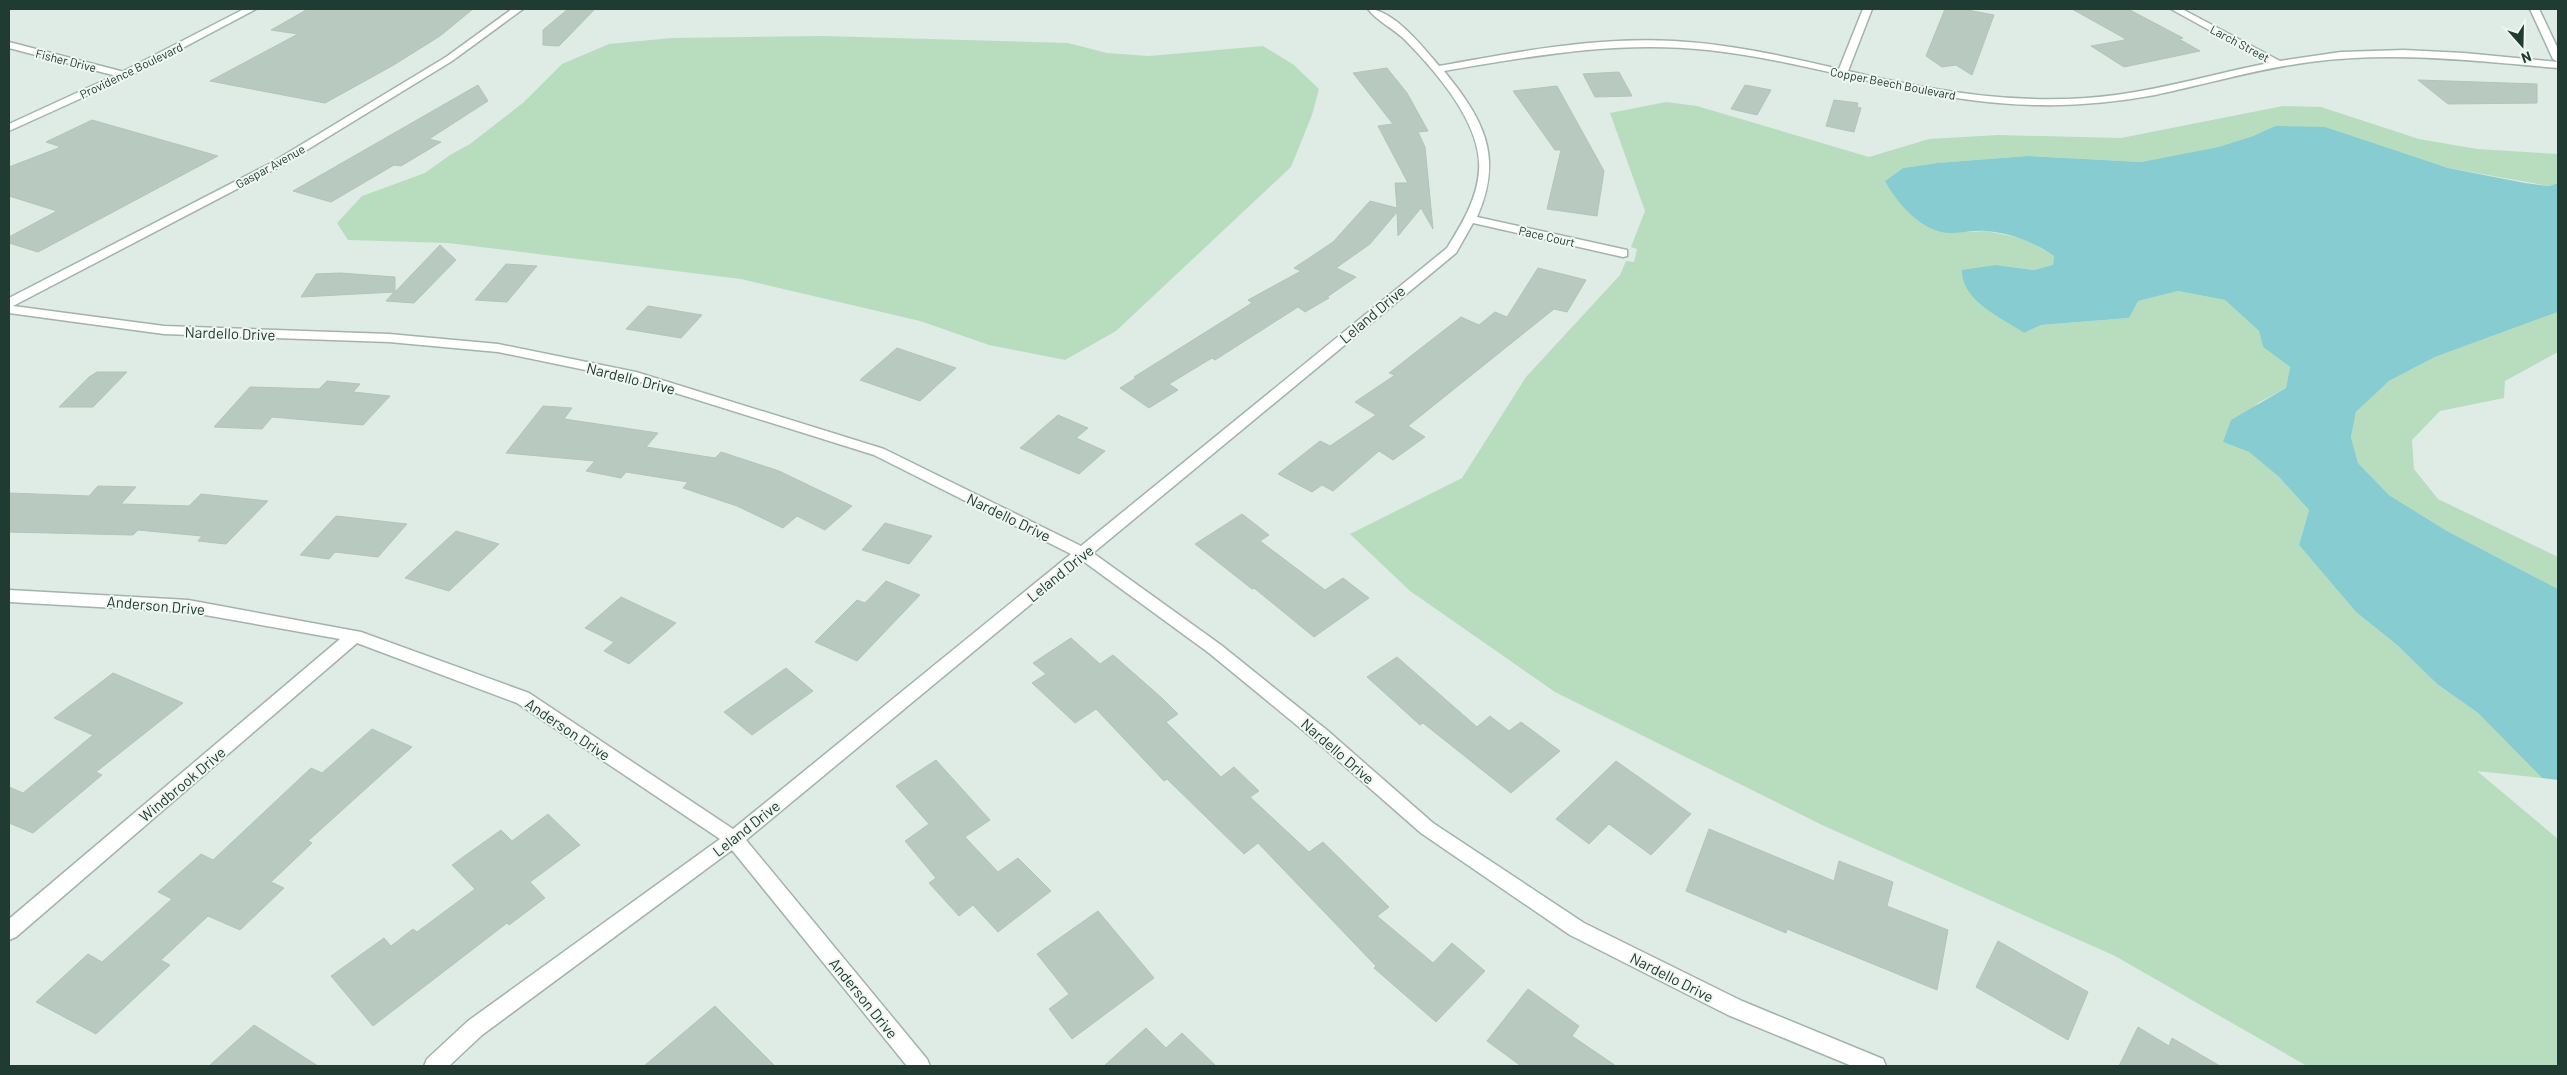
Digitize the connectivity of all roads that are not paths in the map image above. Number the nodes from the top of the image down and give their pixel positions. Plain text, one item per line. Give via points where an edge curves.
1 (251, 9) edge
2 (518, 9) edge
3 (1372, 9) edge
4 (1868, 9) edge
5 (2175, 9) edge
6 (2534, 9) edge
7 (9, 45) edge
8 (2558, 60) edge
9 (2278, 64) junction
10 (2558, 65) edge
11 (1437, 69) junction
12 (1842, 73) junction
13 (124, 75) junction
14 (9, 128) edge
15 (1472, 219) junction
16 (1623, 253) dead end
17 (9, 303) edge
18 (9, 309) edge
19 (1083, 554) junction
20 (9, 596) edge
21 (355, 636) junction
22 (734, 839) junction
23 (9, 931) edge
24 (434, 1066) edge
25 (920, 1066) edge
26 (1876, 1066) edge

1 - 13 street, Providence Boulevard
2 - 17 street, Gaspar Avenue via 449,59 275,165
3 - 11 street, Leland Drive via 1385,16
4 - 12 street
5 - 9 street, Larch Street
6 - 8 street
7 - 13 street, Fisher Drive
9 - 10 street, Copper Beech Boulevard via 2383,52 2436,53
9 - 12 street, Copper Beech Boulevard via 2131,96 2080,102 2019,102 1940,94
11 - 12 street, Copper Beech Boulevard via 1569,46 1643,43 1711,47
11 - 15 street, Leland Drive via 1466,107 1485,158 1480,196
13 - 14 street, Providence Boulevard
15 - 16 street, Pace Court
15 - 19 street, Leland Drive via 1452,250
18 - 19 street, Nardello Drive via 164,330 389,338 498,348 636,376 879,452
19 - 22 street, Leland Drive
19 - 26 street, Nardello Drive via 1216,649 1427,828 1577,929 1735,1008
20 - 21 street, Anderson Drive via 188,606
21 - 22 street, Anderson Drive via 523,698
21 - 23 street, Windbrook Drive
22 - 24 street, Leland Drive via 475,1028
22 - 25 street, Anderson Drive

